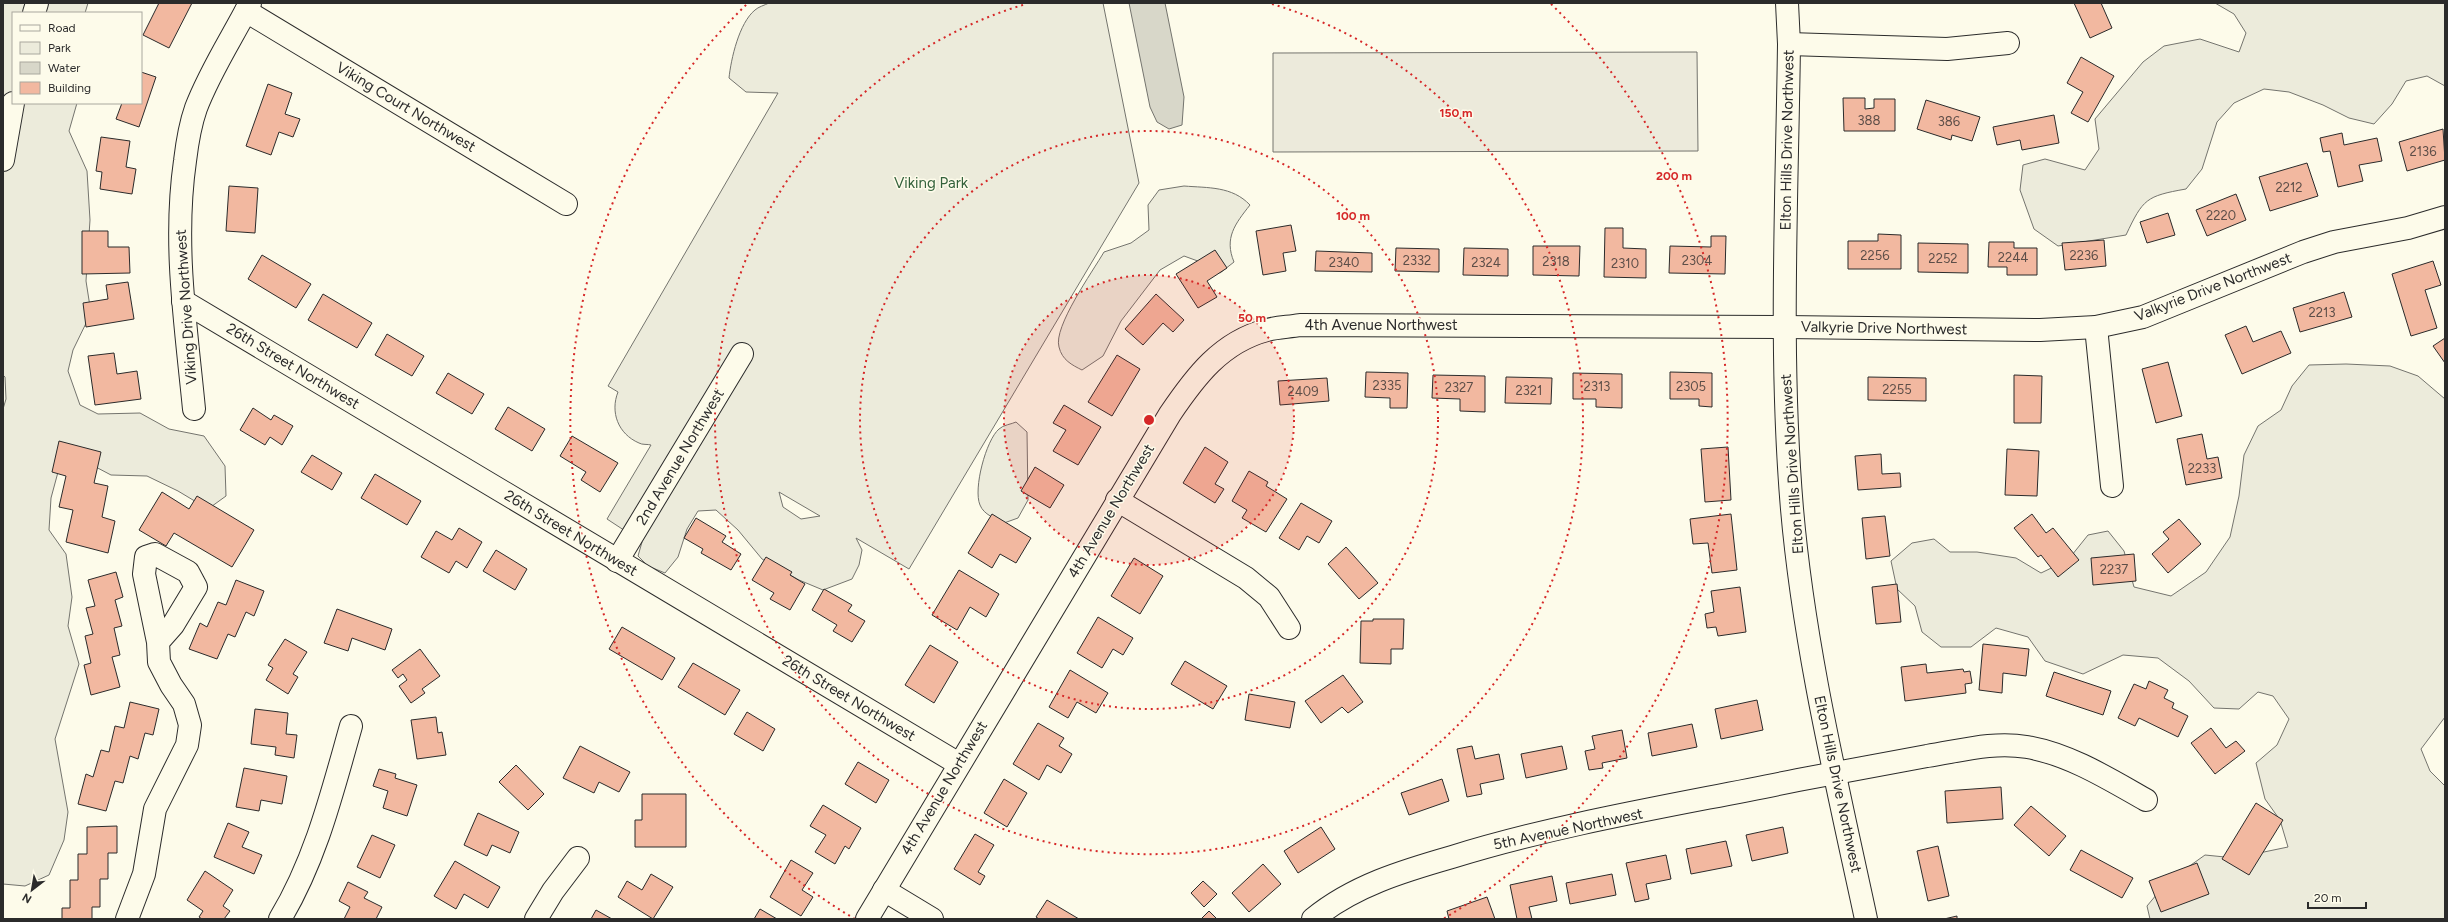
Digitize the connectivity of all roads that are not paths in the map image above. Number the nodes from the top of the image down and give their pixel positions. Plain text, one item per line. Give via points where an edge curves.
1 (1787, 3) edge
2 (248, 7) edge
3 (2008, 43) dead end
4 (1789, 44) junction
5 (13, 104) edge
6 (3, 160) edge
7 (566, 204) dead end
8 (2445, 217) edge
9 (183, 301) junction
10 (1785, 327) junction
11 (2096, 327) junction
12 (742, 354) dead end
13 (194, 409) dead end
14 (2112, 486) dead end
15 (1117, 500) junction
16 (617, 561) junction
17 (1289, 628) dead end
18 (158, 642) dead end
19 (350, 726) dead end
20 (959, 764) junction
21 (1834, 773) junction
22 (2146, 800) dead end
23 (578, 858) dead end
24 (884, 890) junction
25 (128, 919) edge
26 (280, 919) edge
27 (536, 919) edge
28 (867, 919) edge
29 (932, 919) edge
30 (1313, 919) edge
31 (1866, 919) edge

1 - 4 street, Elton Hills Drive Northwest
2 - 7 street, Viking Court Northwest
2 - 9 street, Viking Drive Northwest via 209,79 196,109 188,138 181,190 179,244
3 - 4 street via 1946,49
4 - 10 street, Elton Hills Drive Northwest
5 - 6 street
8 - 11 street, Valkyrie Drive Northwest via 2408,228 2327,244 2150,314
9 - 13 street, Viking Drive Northwest
9 - 16 street, 26th Street Northwest
10 - 11 street, Valkyrie Drive Northwest via 2040,330
10 - 15 street, 4th Avenue Northwest via 1300,325 1266,330 1238,342 1213,358 1192,381
10 - 21 street, Elton Hills Drive Northwest via 1792,509 1808,634
11 - 14 street
12 - 16 street, 2nd Avenue Northwest
15 - 17 street via 1246,578 1269,597
15 - 20 street, 4th Avenue Northwest
16 - 20 street, 26th Street Northwest
18 - 25 street via 159,662 163,672 189,716 189,736 155,809 144,874
19 - 26 street via 324,823 309,863
20 - 24 street, 4th Avenue Northwest
21 - 22 street, 5th Avenue Northwest via 1993,745 2027,747 2062,757 2098,773
21 - 30 street, 5th Avenue Northwest via 1541,832 1481,848 1388,877 1357,891
21 - 31 street, Elton Hills Drive Northwest
23 - 27 street
24 - 28 street, 4th Avenue Northwest
24 - 29 street

